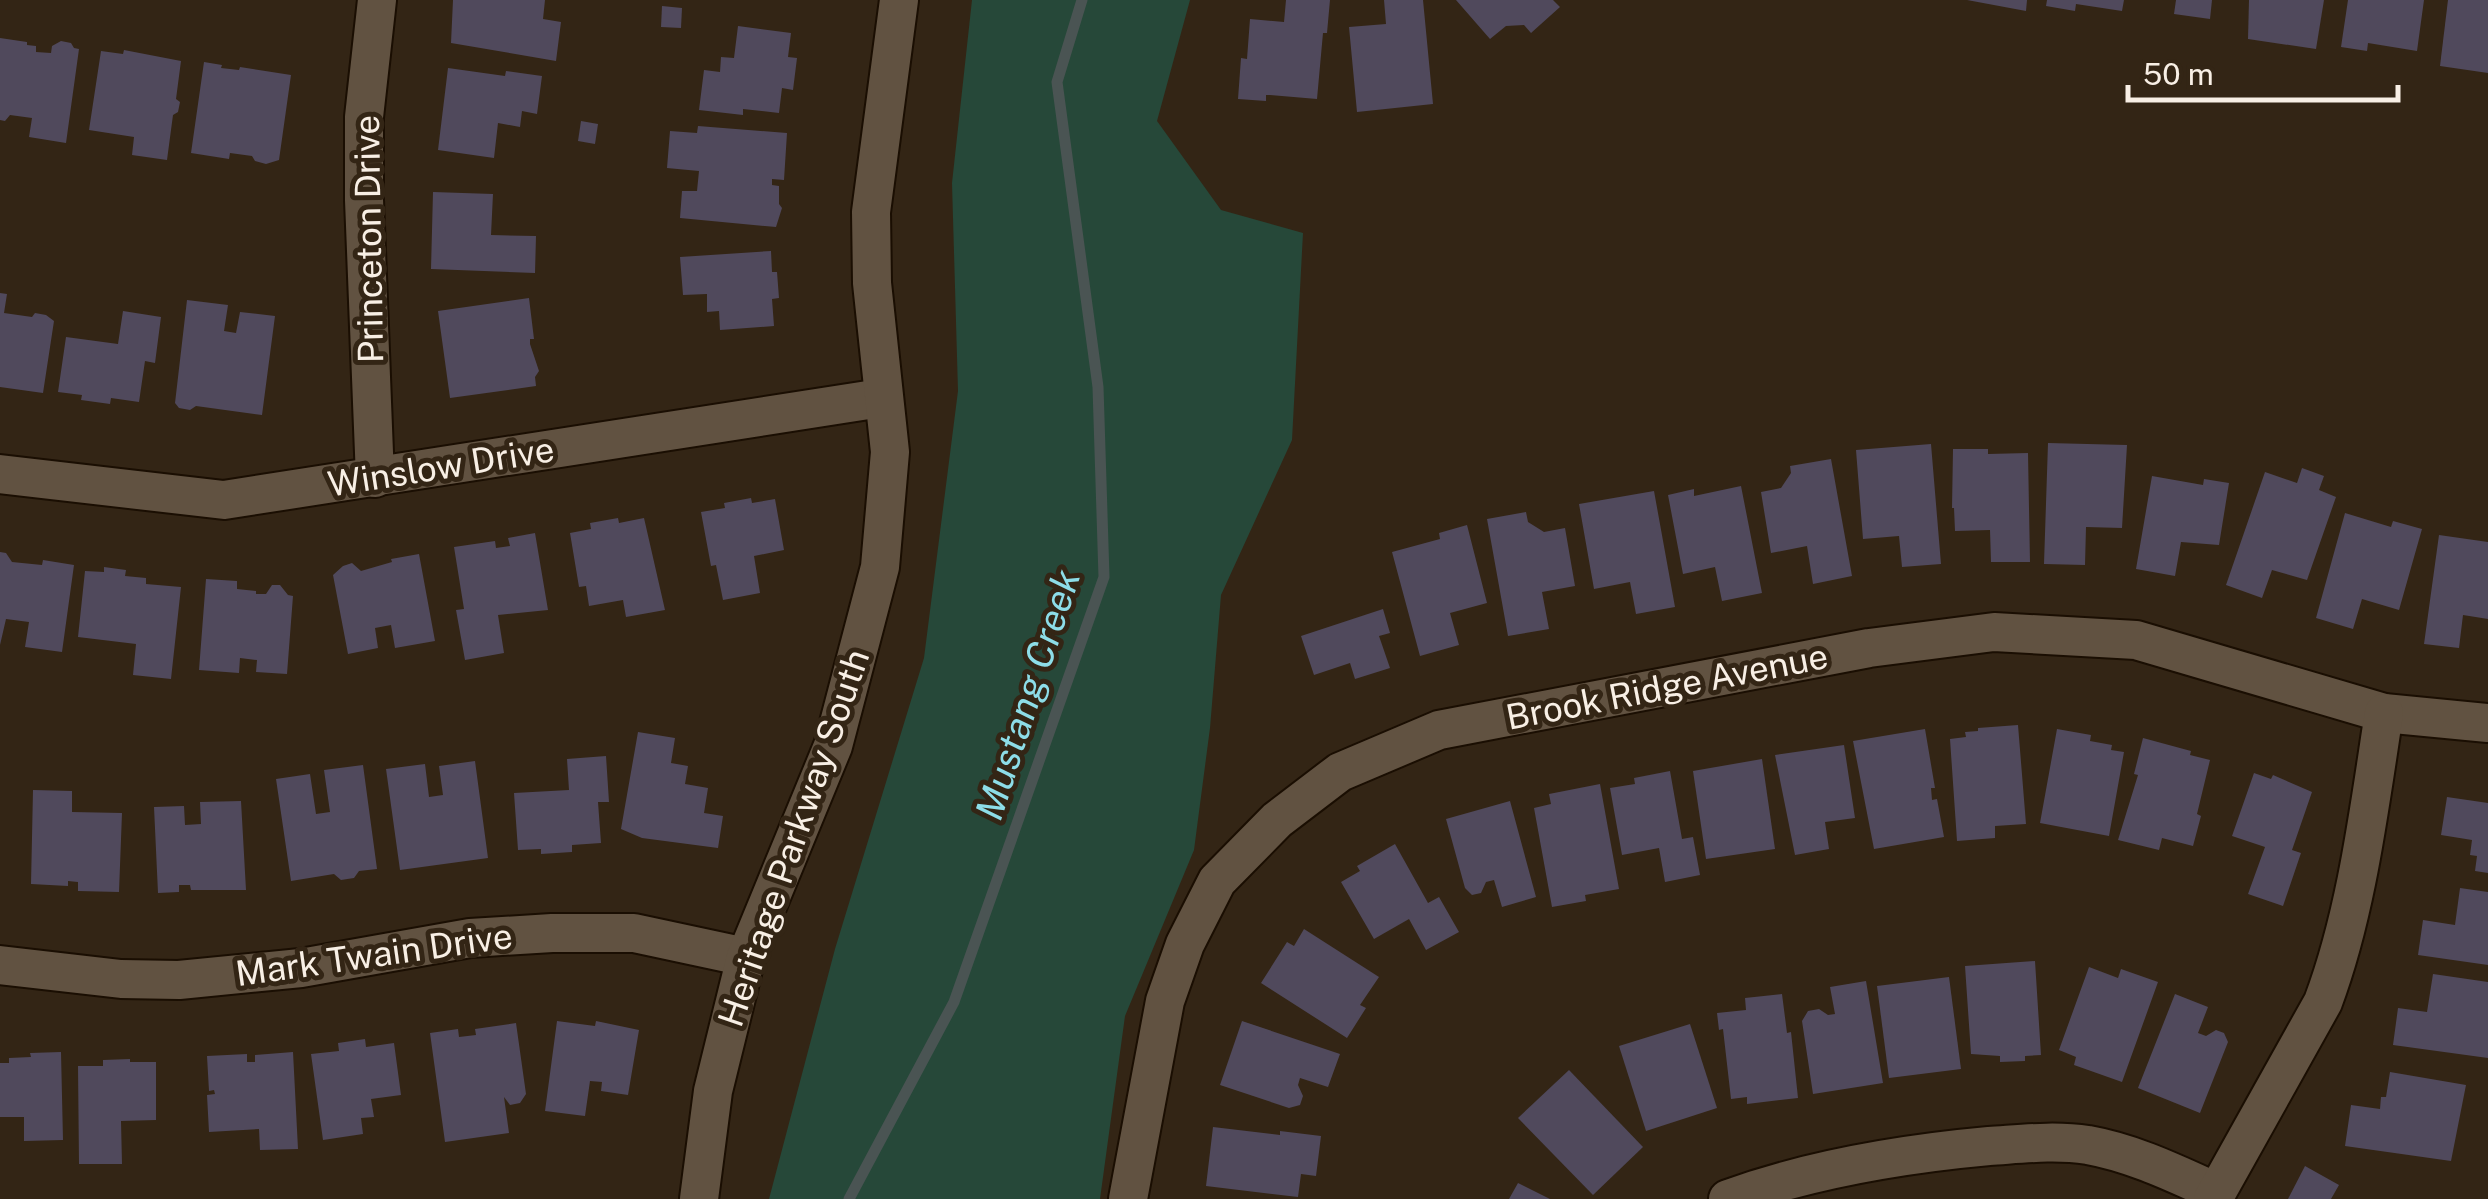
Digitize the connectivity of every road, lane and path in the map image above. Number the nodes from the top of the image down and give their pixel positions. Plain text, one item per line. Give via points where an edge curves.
1 (899, 0) edge
2 (365, 2) edge
3 (882, 398) junction
4 (0, 474) edge
5 (375, 478) junction
6 (2384, 713) junction
7 (2488, 724) edge
8 (746, 956) junction
9 (0, 965) edge
10 (2214, 1196) edge
11 (699, 1199) edge
12 (1128, 1199) edge
13 (1728, 1199) edge

1 - 3 street, Heritage Parkway South via 871,212
2 - 5 street, Princeton Drive via 364,200
3 - 5 street, Winslow Drive
3 - 8 street, Heritage Parkway South via 890,452 880,567 833,746
4 - 5 street, Winslow Drive via 224,500
6 - 7 street, Brook Ridge Avenue
6 - 10 street via 2334,973
6 - 12 street, Brook Ridge Avenue via 2136,640 1994,632 1869,648 1439,730 1340,772 1277,820 1217,881 1165,1001
8 - 9 street, Mark Twain Drive via 634,933 552,933 470,938 302,968 179,980
8 - 11 street, Heritage Parkway South via 713,1090
10 - 13 street via 2147,1161 2054,1141 1855,1164

